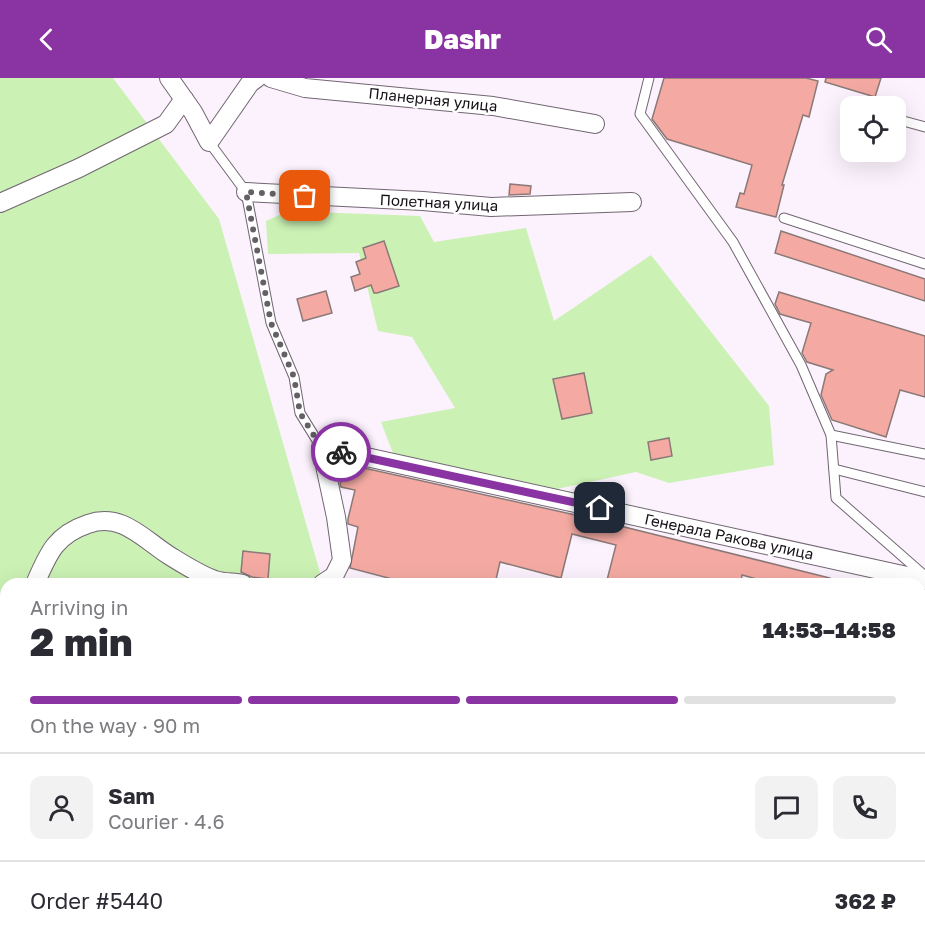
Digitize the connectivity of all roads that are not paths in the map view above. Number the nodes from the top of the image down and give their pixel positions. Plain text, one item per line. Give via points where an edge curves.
1 (169, 78) edge
2 (256, 78) edge
3 (271, 78) edge
4 (649, 78) edge
5 (184, 99) junction
6 (906, 121) edge
7 (595, 124) dead end
8 (925, 127) edge
9 (209, 142) junction
10 (246, 192) junction
11 (632, 202) dead end
12 (0, 203) edge
13 (784, 218) dead end
14 (925, 264) edge
15 (831, 435) junction
16 (321, 447) junction
17 (925, 454) edge
18 (834, 469) junction
19 (925, 492) edge
20 (38, 578) edge
21 (212, 578) edge
22 (331, 578) edge
23 (925, 578) edge

1 - 5 street
2 - 9 street
3 - 7 street, Планерная улица via 305,88 493,106
4 - 15 lane via 640,114 734,242 801,365
5 - 9 street
5 - 12 street via 166,124
6 - 8 lane
9 - 10 lane
10 - 11 street, Полетная улица via 491,207
10 - 16 lane via 271,323 294,377 300,413
13 - 14 lane
15 - 17 lane
15 - 18 lane
16 - 22 street via 342,560
16 - 23 street, Генерала Ракова улица
18 - 19 lane
18 - 23 lane via 836,498
20 - 21 street via 50,550 64,535 97,520 113,520 128,525 170,556

